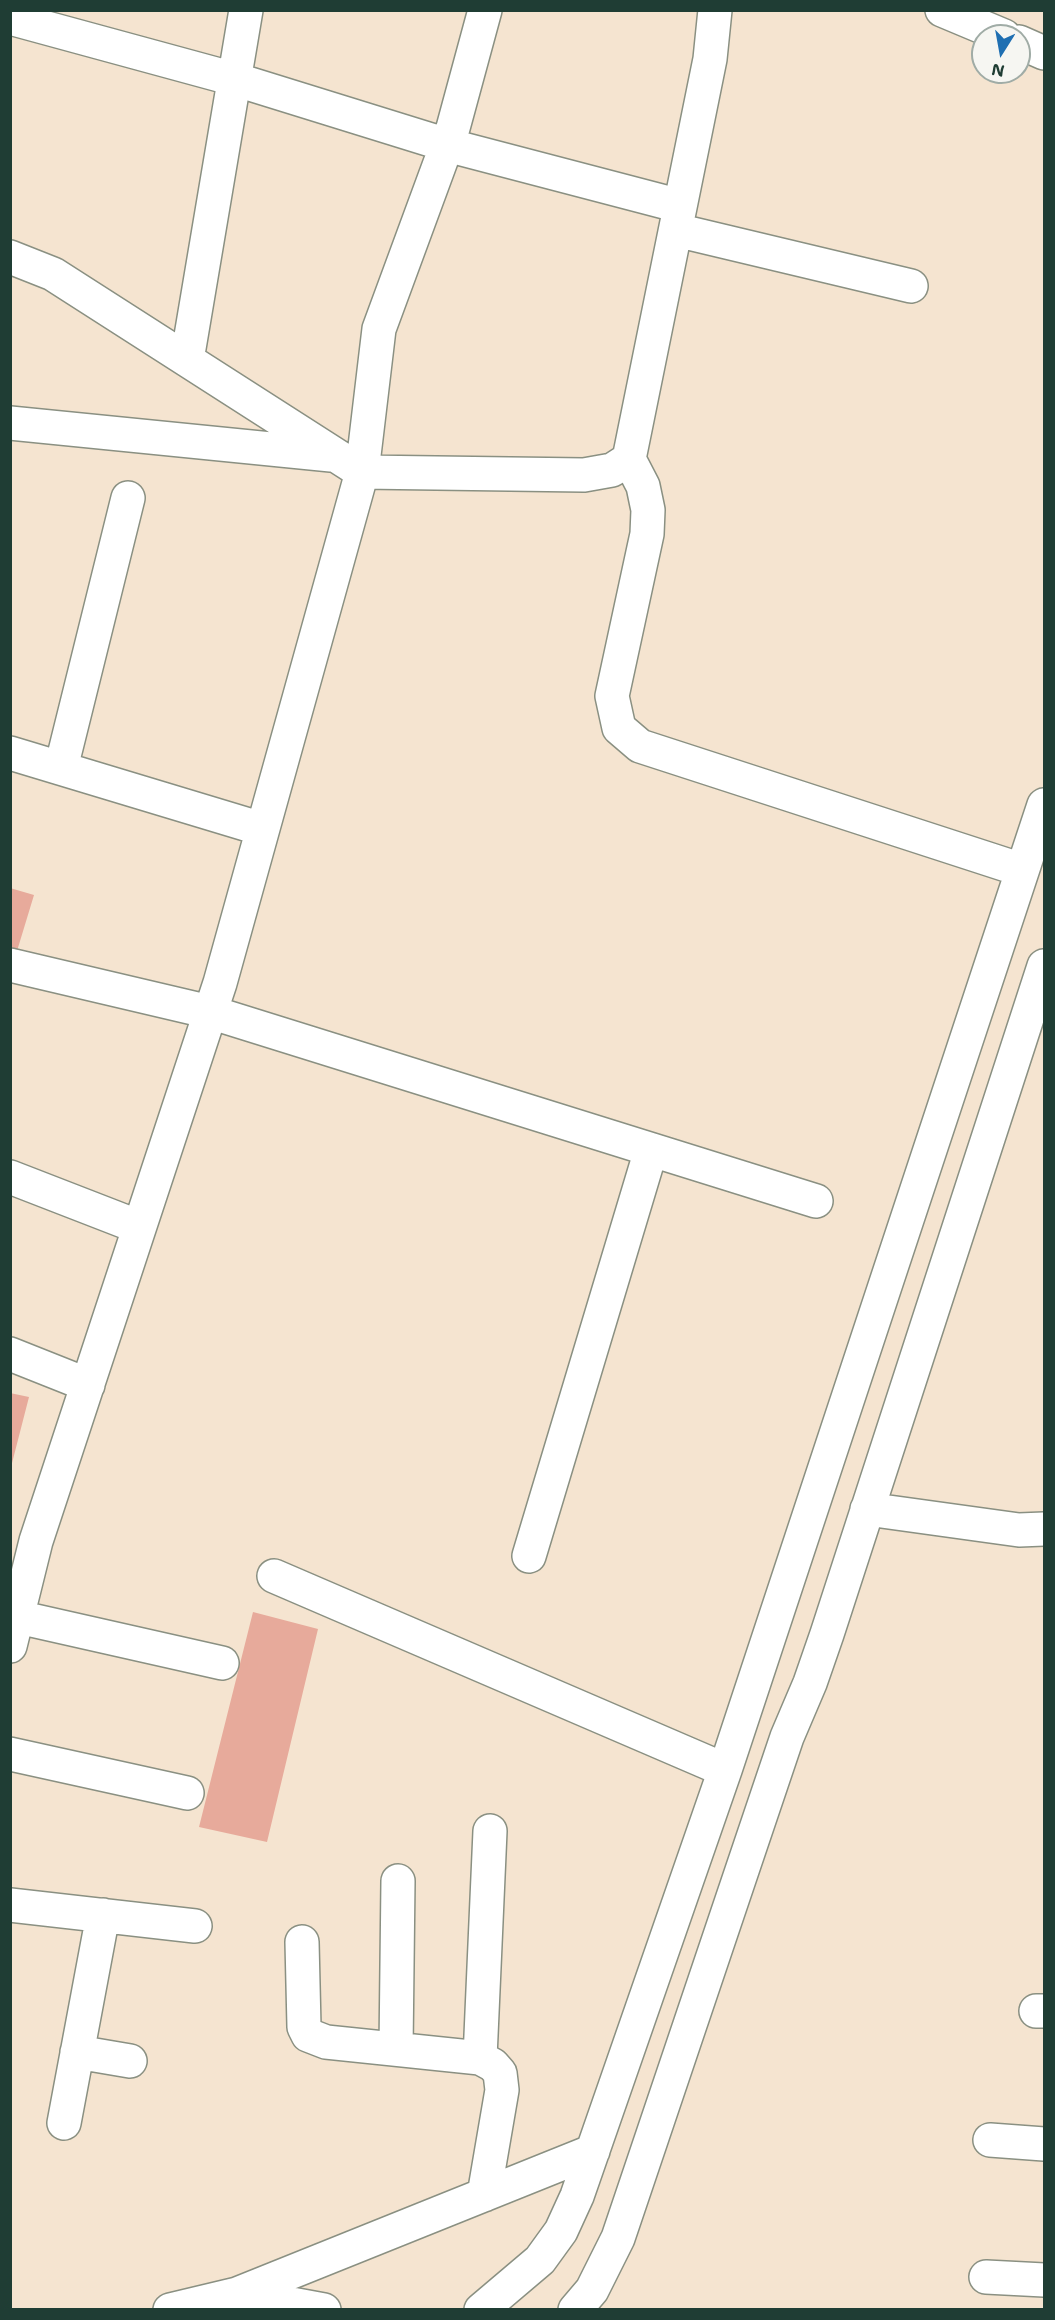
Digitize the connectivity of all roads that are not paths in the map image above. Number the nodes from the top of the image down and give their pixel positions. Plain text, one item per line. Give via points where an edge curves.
1 (246, 10) edge
2 (485, 10) edge
3 (716, 10) edge
4 (942, 10) edge
5 (10, 18) edge
6 (975, 24) edge
7 (234, 79) junction
8 (447, 145) junction
9 (678, 218) junction
10 (10, 257) edge
11 (911, 286) dead end
12 (187, 360) junction
13 (10, 423) edge
14 (629, 459) junction
15 (349, 464) junction
16 (128, 498) dead end
17 (10, 753) edge
18 (61, 768) junction
19 (1044, 805) edge
20 (262, 829) junction
21 (1022, 870) junction
22 (10, 965) edge
23 (1044, 966) edge
24 (210, 1012) junction
25 (651, 1150) junction
26 (10, 1177) edge
27 (816, 1201) dead end
28 (139, 1227) junction
29 (10, 1354) edge
30 (88, 1385) junction
31 (867, 1509) junction
32 (1044, 1529) edge
33 (529, 1556) dead end
34 (273, 1576) dead end
35 (14, 1632) edge
36 (222, 1663) dead end
37 (10, 1754) edge
38 (725, 1770) junction
39 (187, 1793) dead end
40 (490, 1831) dead end
41 (398, 1881) dead end
42 (10, 1905) edge
43 (104, 1915) junction
44 (195, 1926) dead end
45 (302, 1942) dead end
46 (396, 2049) junction
47 (77, 2052) junction
48 (480, 2058) junction
49 (130, 2061) dead end
50 (64, 2123) dead end
51 (990, 2140) dead end
52 (1044, 2144) edge
53 (592, 2151) junction
54 (484, 2195) junction
55 (986, 2277) dead end
56 (1044, 2280) edge
57 (237, 2294) junction
58 (170, 2310) edge
59 (324, 2310) edge
60 (481, 2310) edge
61 (575, 2310) edge

1 - 7 street
2 - 8 street
3 - 9 street
4 - 6 street
5 - 7 street
7 - 8 street
7 - 12 street
8 - 9 street
8 - 15 street via 379,329
9 - 11 street
9 - 14 street
10 - 12 street via 53,274
12 - 15 street
13 - 15 street
14 - 15 street via 612,470 584,475
14 - 21 street via 648,510 647,534 612,696 620,728 640,746
15 - 20 street
16 - 18 street
17 - 18 street
18 - 20 street
19 - 21 street
20 - 24 street
21 - 38 street
22 - 24 street
23 - 31 street
24 - 25 street
24 - 28 street
25 - 27 street
25 - 33 street
26 - 28 street
28 - 30 street
29 - 30 street
30 - 35 street via 36,1541
31 - 32 street via 1019,1530
31 - 61 street via 618,2238 592,2290
34 - 38 street
35 - 36 street
37 - 39 street
38 - 53 street
40 - 48 street
41 - 46 street
42 - 43 street
43 - 44 street
43 - 47 street
45 - 46 street via 304,2027 308,2036 326,2042
46 - 48 street
47 - 49 street
47 - 50 street
48 - 54 street via 500,2073 502,2090
51 - 52 street
53 - 54 street
53 - 60 street via 577,2196 554,2241 540,2260
54 - 57 street
55 - 56 street
57 - 58 street
57 - 59 street

